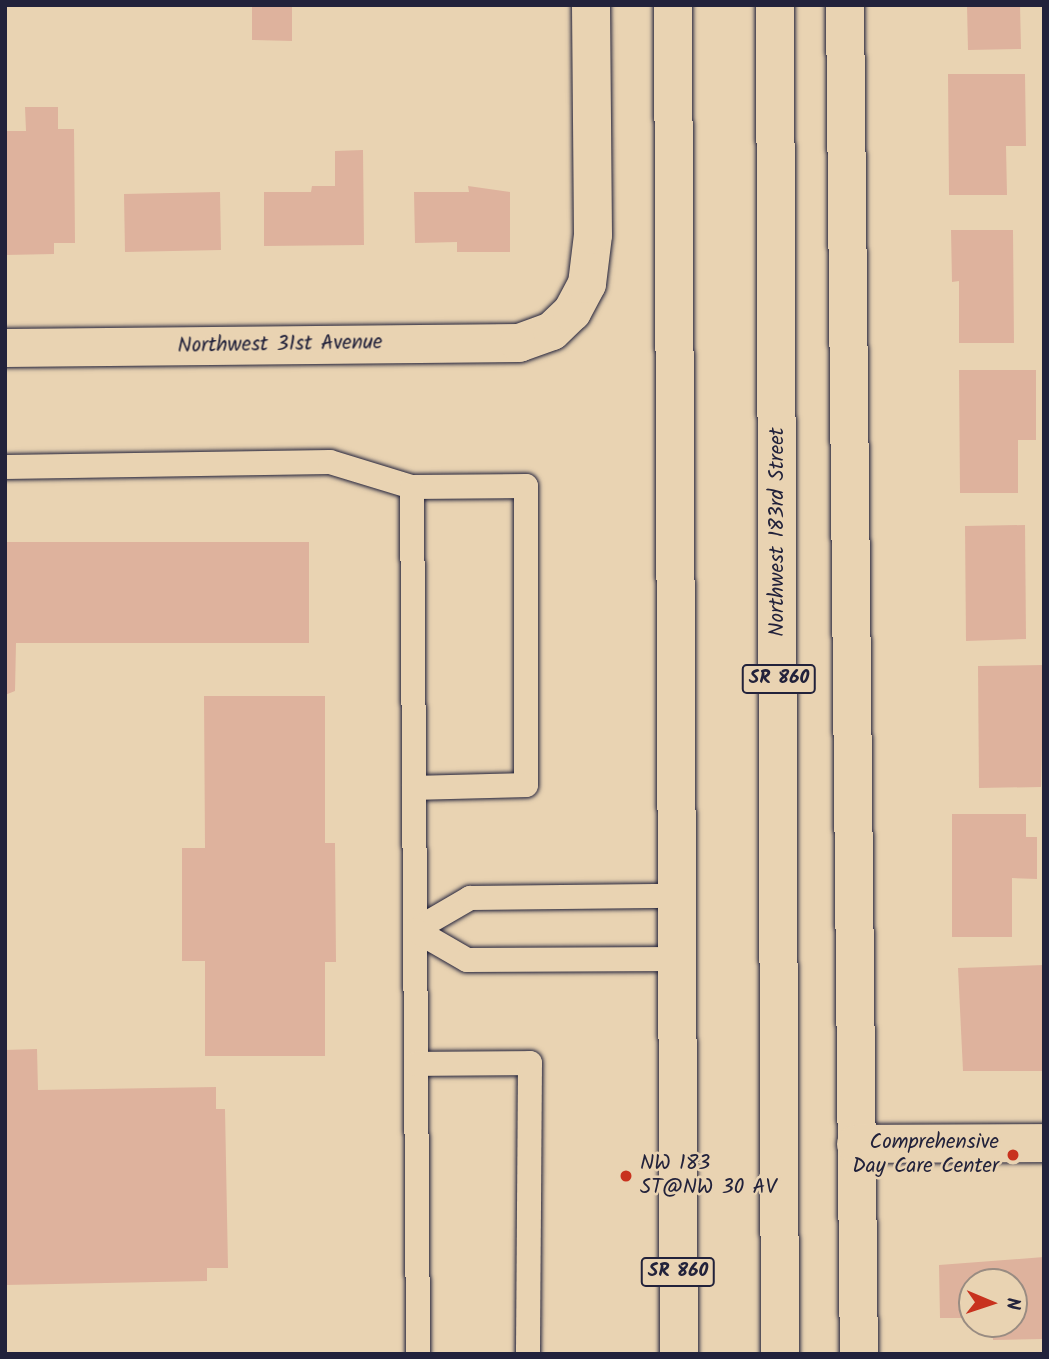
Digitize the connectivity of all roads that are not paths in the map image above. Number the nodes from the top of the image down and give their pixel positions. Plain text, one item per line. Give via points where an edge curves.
1 (591, 5) edge
2 (673, 5) edge
3 (775, 5) edge
4 (845, 5) edge
5 (5, 348) edge
6 (5, 467) edge
7 (412, 487) junction
8 (414, 788) junction
9 (677, 896) junction
10 (415, 930) junction
11 (677, 958) junction
12 (416, 1064) junction
13 (1044, 1143) edge
14 (856, 1144) junction
15 (418, 1354) edge
16 (528, 1354) edge
17 (679, 1354) edge
18 (780, 1354) edge
19 (859, 1354) edge

1 - 5 main road, Northwest 31st Avenue via 593,235 587,284 572,312 552,331 519,343
2 - 9 main road, SR 860
3 - 18 main road, Northwest 183rd Street / SR 860
4 - 14 main road
6 - 7 lane via 331,462
7 - 8 lane
7 - 8 lane via 527,486 526,785
8 - 10 lane
9 - 10 lane via 470,898
9 - 11 main road, SR 860
10 - 11 lane via 467,960
10 - 12 lane
11 - 17 main road, SR 860
12 - 15 lane
12 - 16 lane via 530,1063
13 - 14 main road
14 - 19 main road

